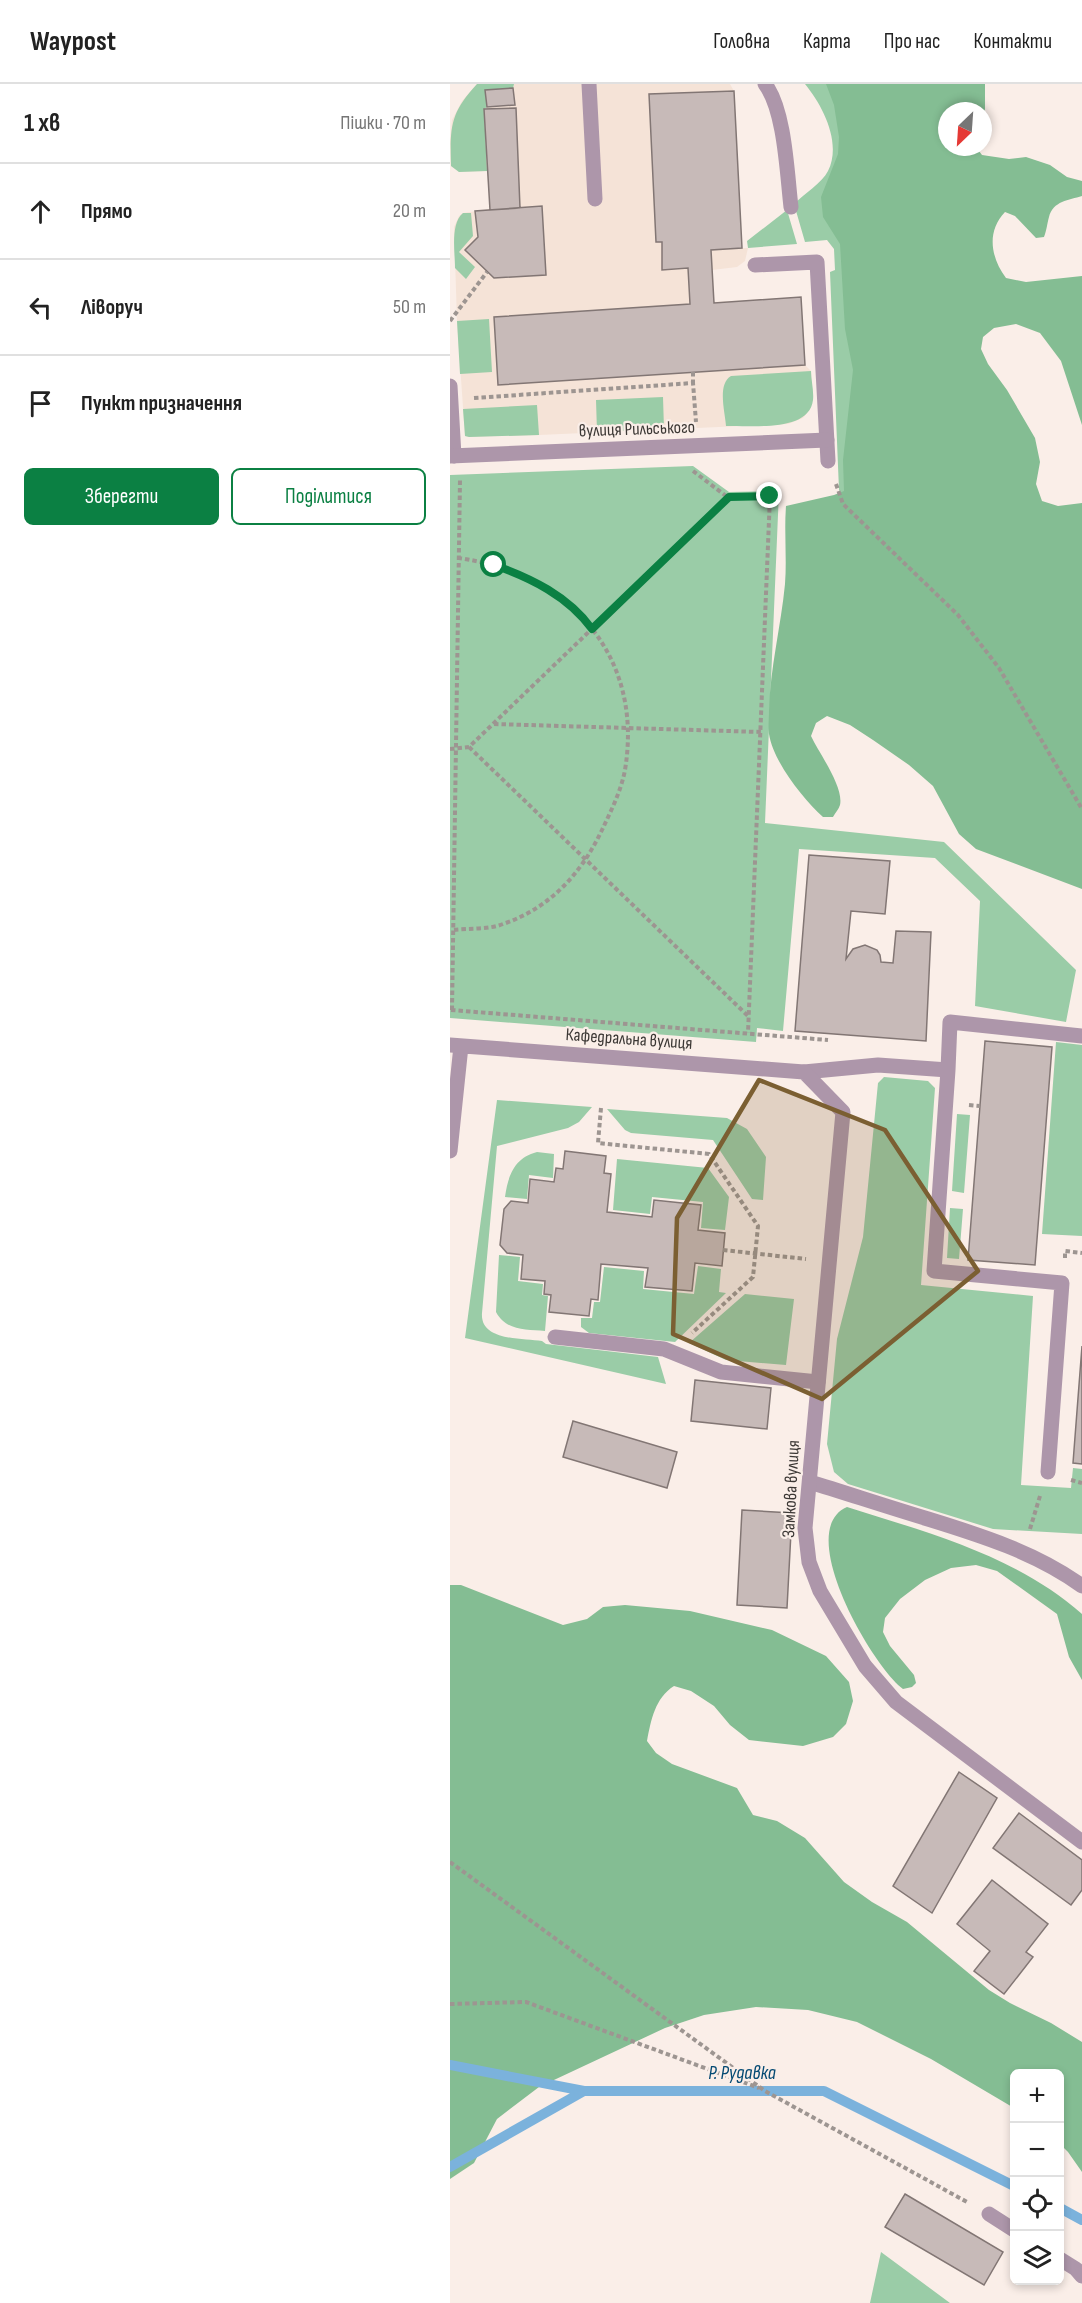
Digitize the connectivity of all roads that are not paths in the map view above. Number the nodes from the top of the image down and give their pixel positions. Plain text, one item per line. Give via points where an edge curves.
1 (589, 84) edge
2 (765, 84) edge
3 (595, 199) dead end
4 (791, 207) dead end
5 (755, 265) dead end
6 (450, 386) edge
7 (451, 399) edge
8 (827, 440) junction
9 (452, 456) edge
10 (828, 461) road end
11 (1082, 1036) edge
12 (455, 1045) edge
13 (948, 1070) junction
14 (804, 1072) junction
15 (450, 1151) edge
16 (555, 1337) dead end
17 (818, 1382) junction
18 (1048, 1473) road end
19 (810, 1482) junction
20 (1082, 1586) edge
21 (1082, 1842) edge
22 (989, 2214) road end
23 (1010, 2227) edge
24 (1064, 2262) edge
25 (1082, 2276) edge

1 - 3 street
2 - 4 street via 781,126
5 - 8 street via 817,262
6 - 7 street
7 - 9 street
8 - 9 street, вулиця Рильського
8 - 10 street
11 - 13 street via 950,1022
12 - 14 street, Кафедральна вулиця
12 - 15 street
13 - 14 street, Кафедральна вулиця via 878,1065
13 - 18 street via 934,1271 1062,1283
14 - 17 street, Замкова вулиця via 843,1112
16 - 17 street via 664,1349 721,1372
17 - 19 street, Замкова вулиця
19 - 20 street via 981,1535
19 - 21 street, Замкова вулиця via 805,1528 809,1562 820,1591 865,1666 896,1702
22 - 23 street
24 - 25 street

